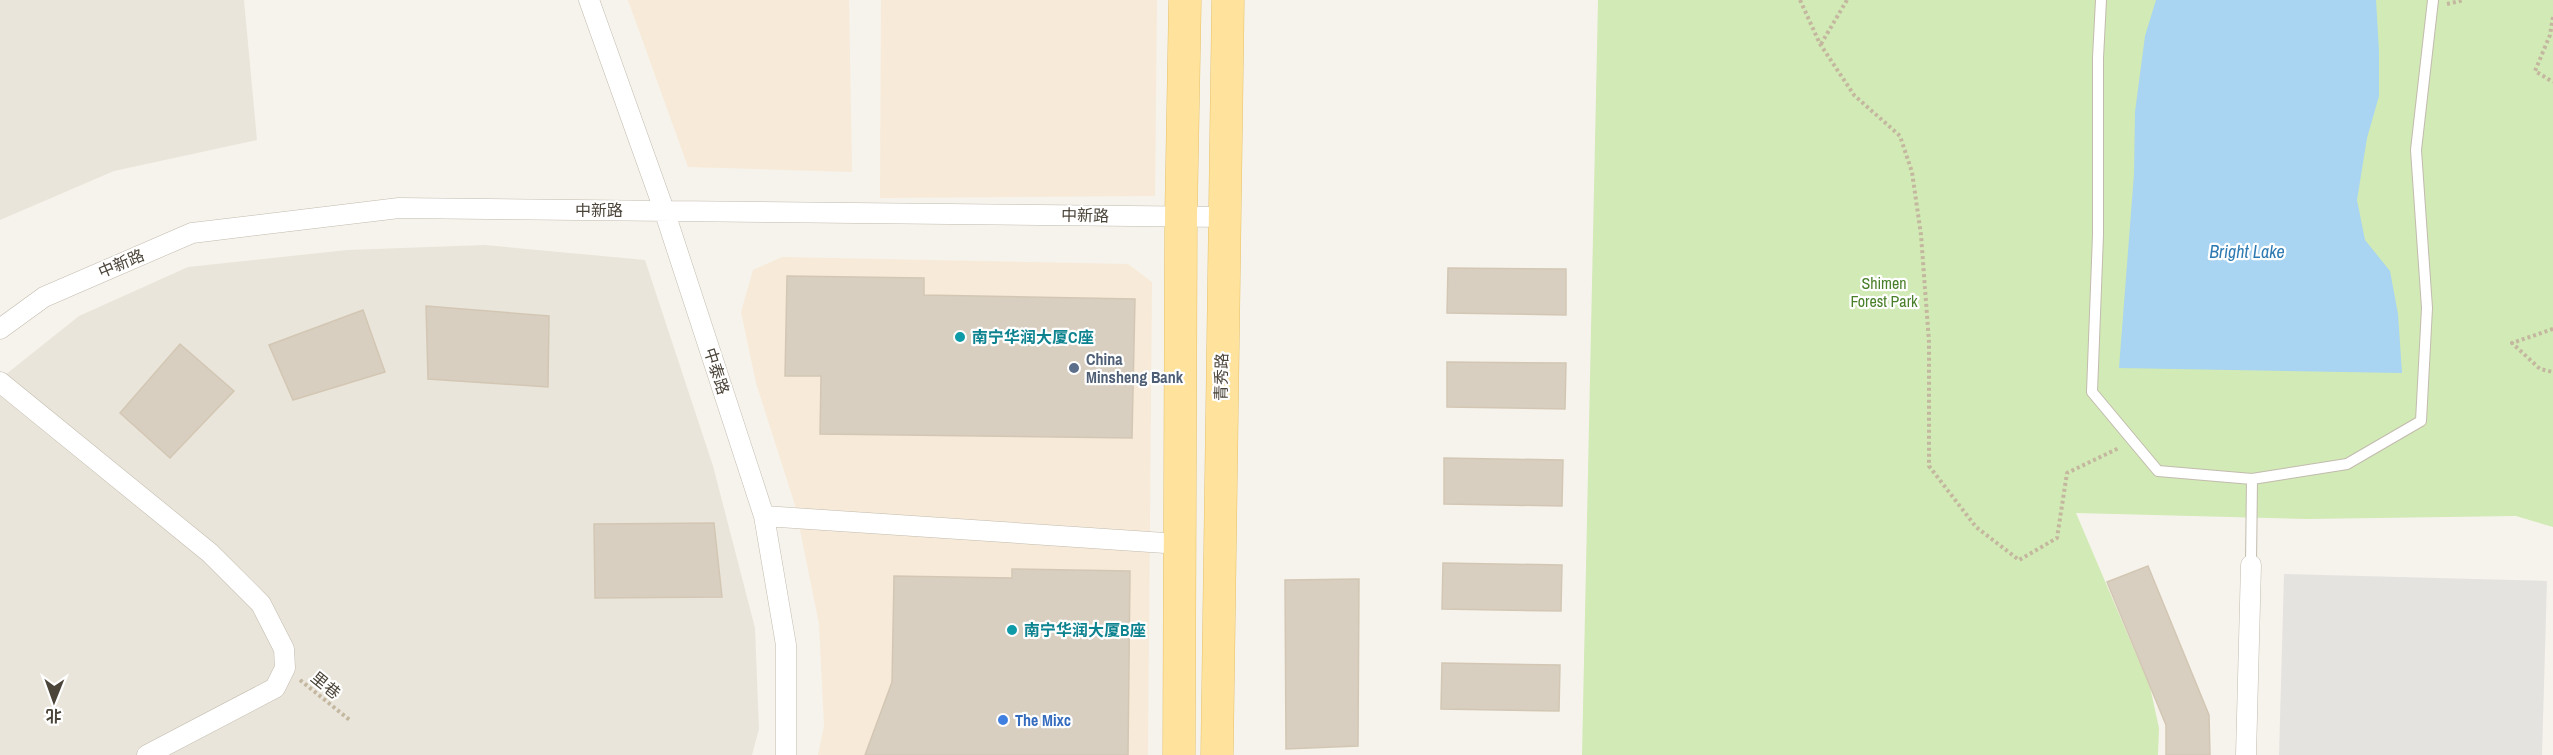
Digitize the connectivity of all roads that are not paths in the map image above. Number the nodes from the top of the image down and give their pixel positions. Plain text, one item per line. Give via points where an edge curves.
1 (589, 0) edge
2 (1185, 0) edge
3 (1228, 0) edge
4 (2101, 0) edge
5 (2433, 0) edge
6 (664, 210) junction
7 (1181, 216) junction
8 (1223, 217) junction
9 (0, 330) edge
10 (0, 382) edge
11 (2252, 479) junction
12 (764, 516) junction
13 (1180, 544) junction
14 (2251, 565) joint
15 (147, 755) edge
16 (786, 755) edge
17 (1179, 755) edge
18 (1217, 755) edge
19 (2246, 755) edge

1 - 6 street, 中泰路
2 - 7 main road
3 - 8 main road, 青秀路
4 - 11 lane via 2092,392 2158,471
5 - 11 lane via 2416,150 2427,308 2421,422 2347,464
6 - 7 street, 中新路
6 - 9 street, 中新路 via 399,208 192,233 44,297
6 - 12 street, 中泰路
7 - 8 street, 中新路
7 - 13 main road
8 - 18 main road, 青秀路
10 - 15 street via 210,553 261,604 284,649 285,668 275,688
11 - 14 lane
12 - 13 street
12 - 16 street, 中泰路 via 786,645
13 - 17 main road
14 - 19 street

